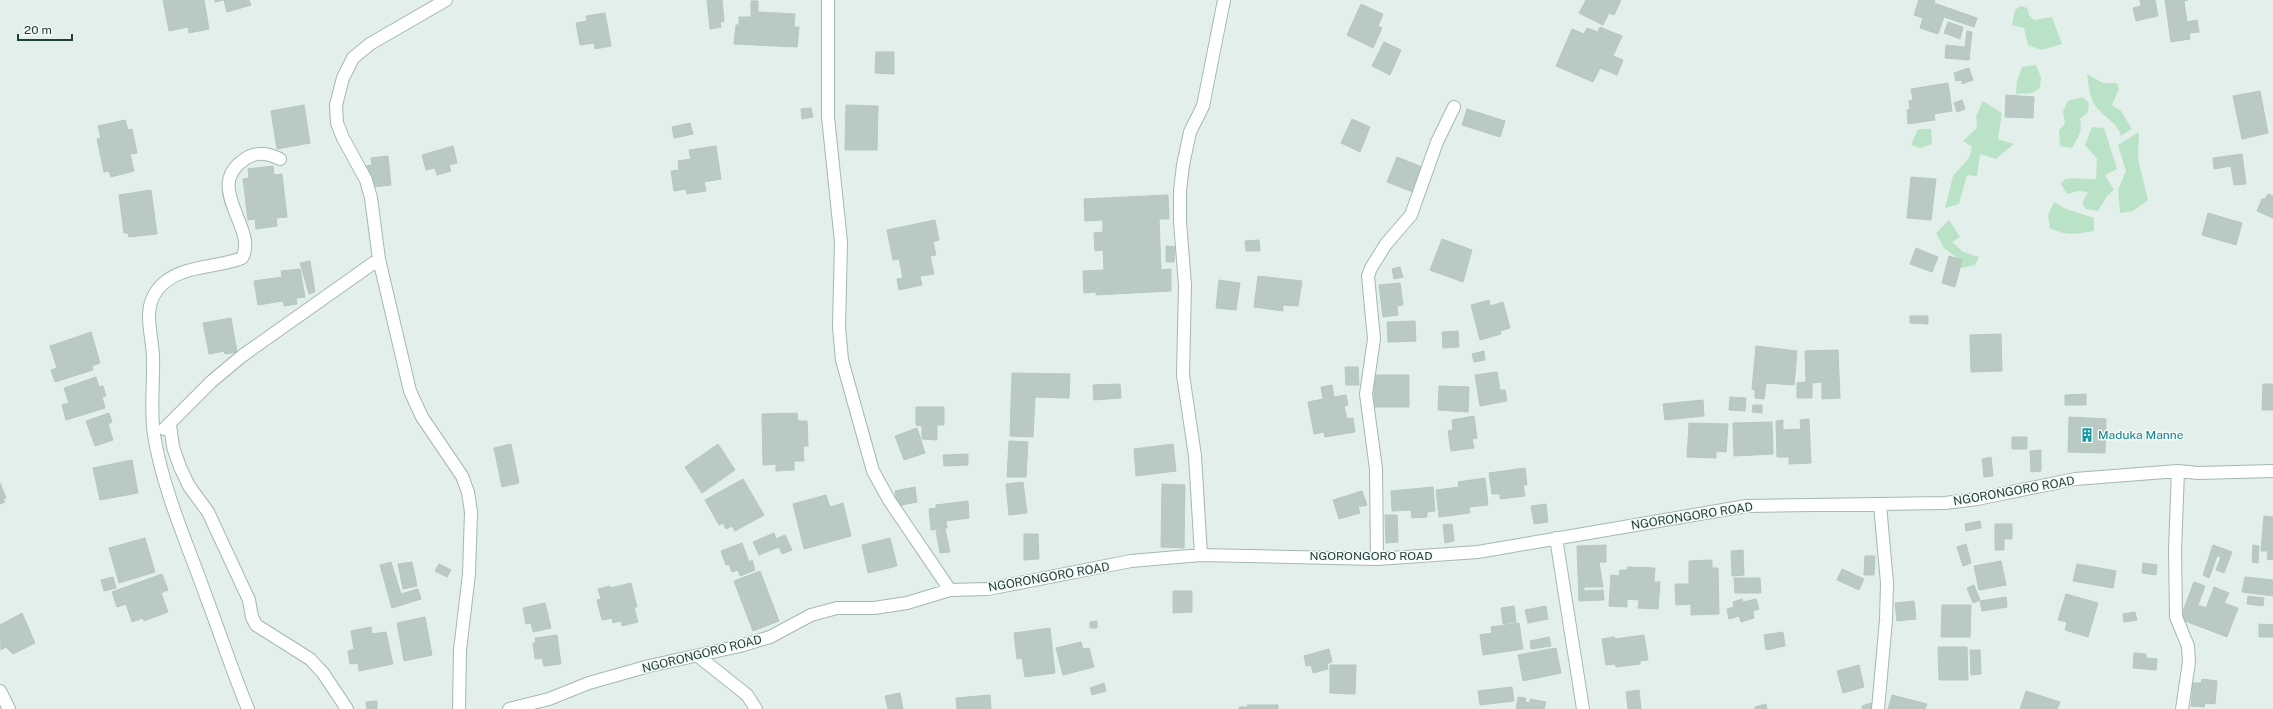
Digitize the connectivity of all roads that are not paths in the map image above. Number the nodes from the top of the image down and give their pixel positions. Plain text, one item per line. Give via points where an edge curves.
1 (446, 0) edge
2 (828, 0) edge
3 (1224, 0) edge
4 (1454, 107) dead end
5 (280, 159) dead end
6 (379, 259) junction
7 (170, 424) junction
8 (155, 437) junction
9 (2178, 471) junction
10 (2273, 471) edge
11 (1880, 505) junction
12 (1556, 538) junction
13 (1201, 555) junction
14 (1377, 558) junction
15 (950, 590) junction
16 (698, 656) junction
17 (0, 691) edge
18 (9, 709) edge
19 (248, 709) edge
20 (347, 709) edge
21 (459, 709) edge
22 (509, 709) edge
23 (756, 709) edge
24 (1583, 709) edge
25 (1878, 709) edge
26 (2182, 709) edge

1 - 6 street via 370,44 353,58 343,78 336,105 343,138 366,180 371,198
2 - 15 street via 828,117 841,242 839,327 842,360 873,471 889,500
3 - 13 street via 1203,106 1190,132 1184,158 1180,191 1185,285 1183,375 1194,456
4 - 14 street via 1437,142 1411,215 1386,244 1368,276 1374,339 1366,394 1376,469
5 - 8 street via 261,153 251,155 233,170 229,188 233,209 244,238 246,251 242,258 179,273 158,289 151,302 149,314
6 - 7 street via 242,356 212,381
6 - 21 street via 410,391 436,440 462,476 468,492 471,512 469,574 460,650
7 - 8 street
7 - 20 street via 173,447 180,467 189,486 208,512 249,600 256,625 310,659
8 - 19 street via 182,534
9 - 10 street, NGORONGORO ROAD
9 - 11 street, NGORONGORO ROAD via 2075,479 1978,499 1945,503
9 - 26 street via 2176,617 2188,646 2189,662
11 - 12 street, NGORONGORO ROAD via 1860,503 1746,506
11 - 25 street via 1887,583
12 - 14 street, NGORONGORO ROAD via 1478,552
12 - 24 street
13 - 14 street, NGORONGORO ROAD
13 - 15 street, NGORONGORO ROAD via 1131,561 988,589
15 - 16 street, NGORONGORO ROAD via 907,603 874,608 837,608 811,615 770,637
16 - 22 street, NGORONGORO ROAD via 649,666
16 - 23 street via 747,695
17 - 18 street

